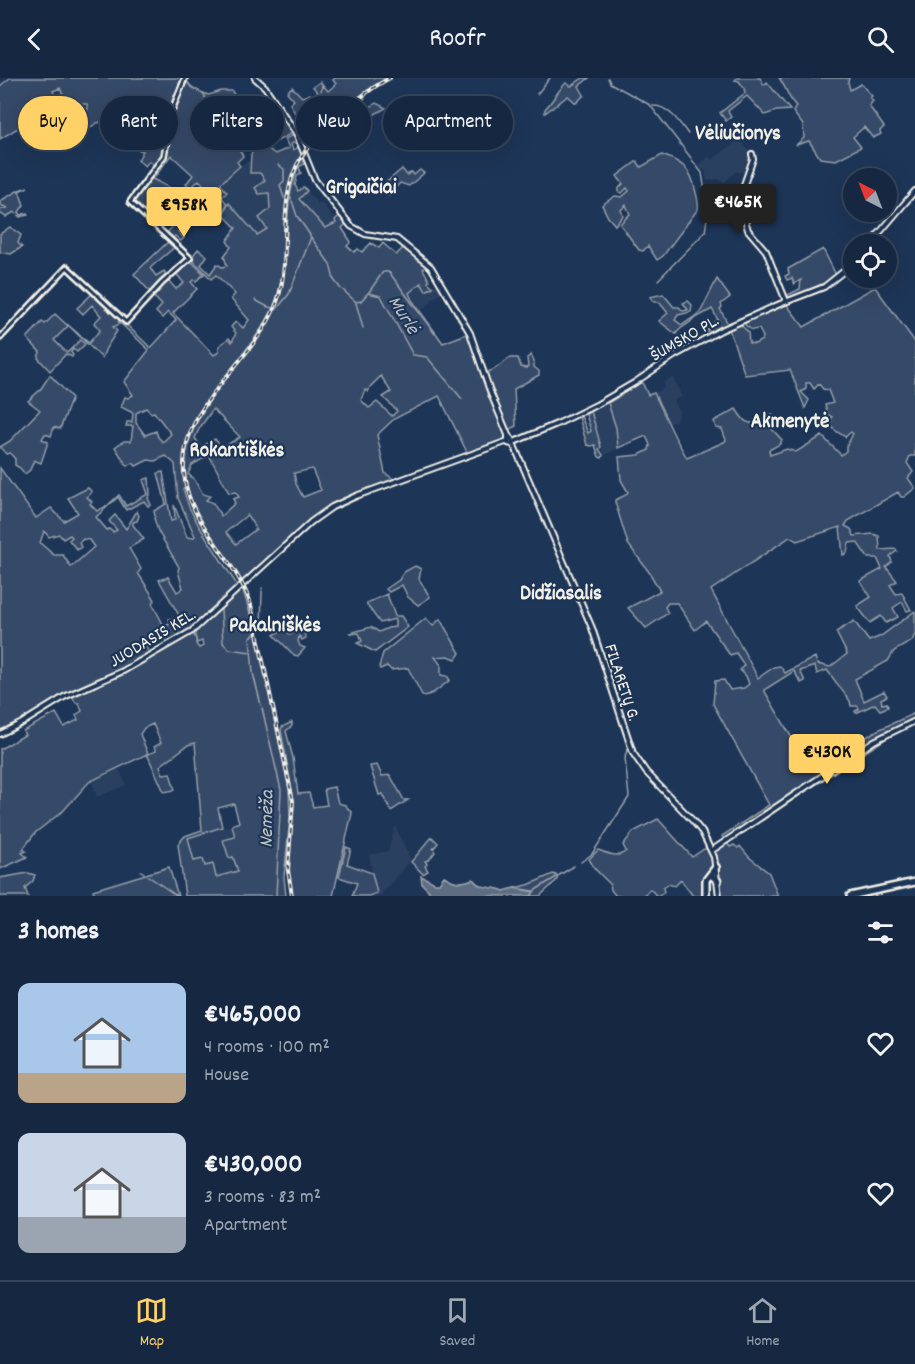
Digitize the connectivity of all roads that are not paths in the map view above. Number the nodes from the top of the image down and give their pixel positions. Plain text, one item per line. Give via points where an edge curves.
1 (185, 78) edge
2 (255, 78) edge
3 (752, 154) dead end
4 (915, 191) edge
5 (878, 234) edge
6 (843, 272) edge
7 (786, 301) junction
8 (0, 338) edge
9 (510, 441) junction
10 (242, 586) joint
11 (915, 721) edge
12 (0, 734) edge
13 (715, 849) junction
14 (716, 867) joint
15 (713, 877) junction
16 (915, 882) edge
17 (706, 896) edge
18 (719, 896) edge
19 (850, 896) edge

1 - 8 street via 172,110 164,156 130,202 190,258 126,322 68,267
2 - 9 main road, FILARETŲ G. via 294,130 315,178 347,222 362,233 400,241 429,264 470,333
3 - 7 main road via 741,206 748,230 765,248
4 - 5 main road
6 - 7 main road, ŠUMSKO PL. via 824,287
7 - 9 main road, ŠUMSKO PL. via 721,330 592,407
9 - 10 main road, ŠUMSKO PL. via 337,504 308,525
9 - 13 main road, FILARETŲ G. via 592,628 633,753 645,772
10 - 12 main road, JUODASIS KEL. via 192,631 123,671 64,696
11 - 13 main road via 874,741
13 - 14 main road
14 - 15 highway
15 - 17 highway via 706,880
15 - 18 main road
16 - 19 highway

